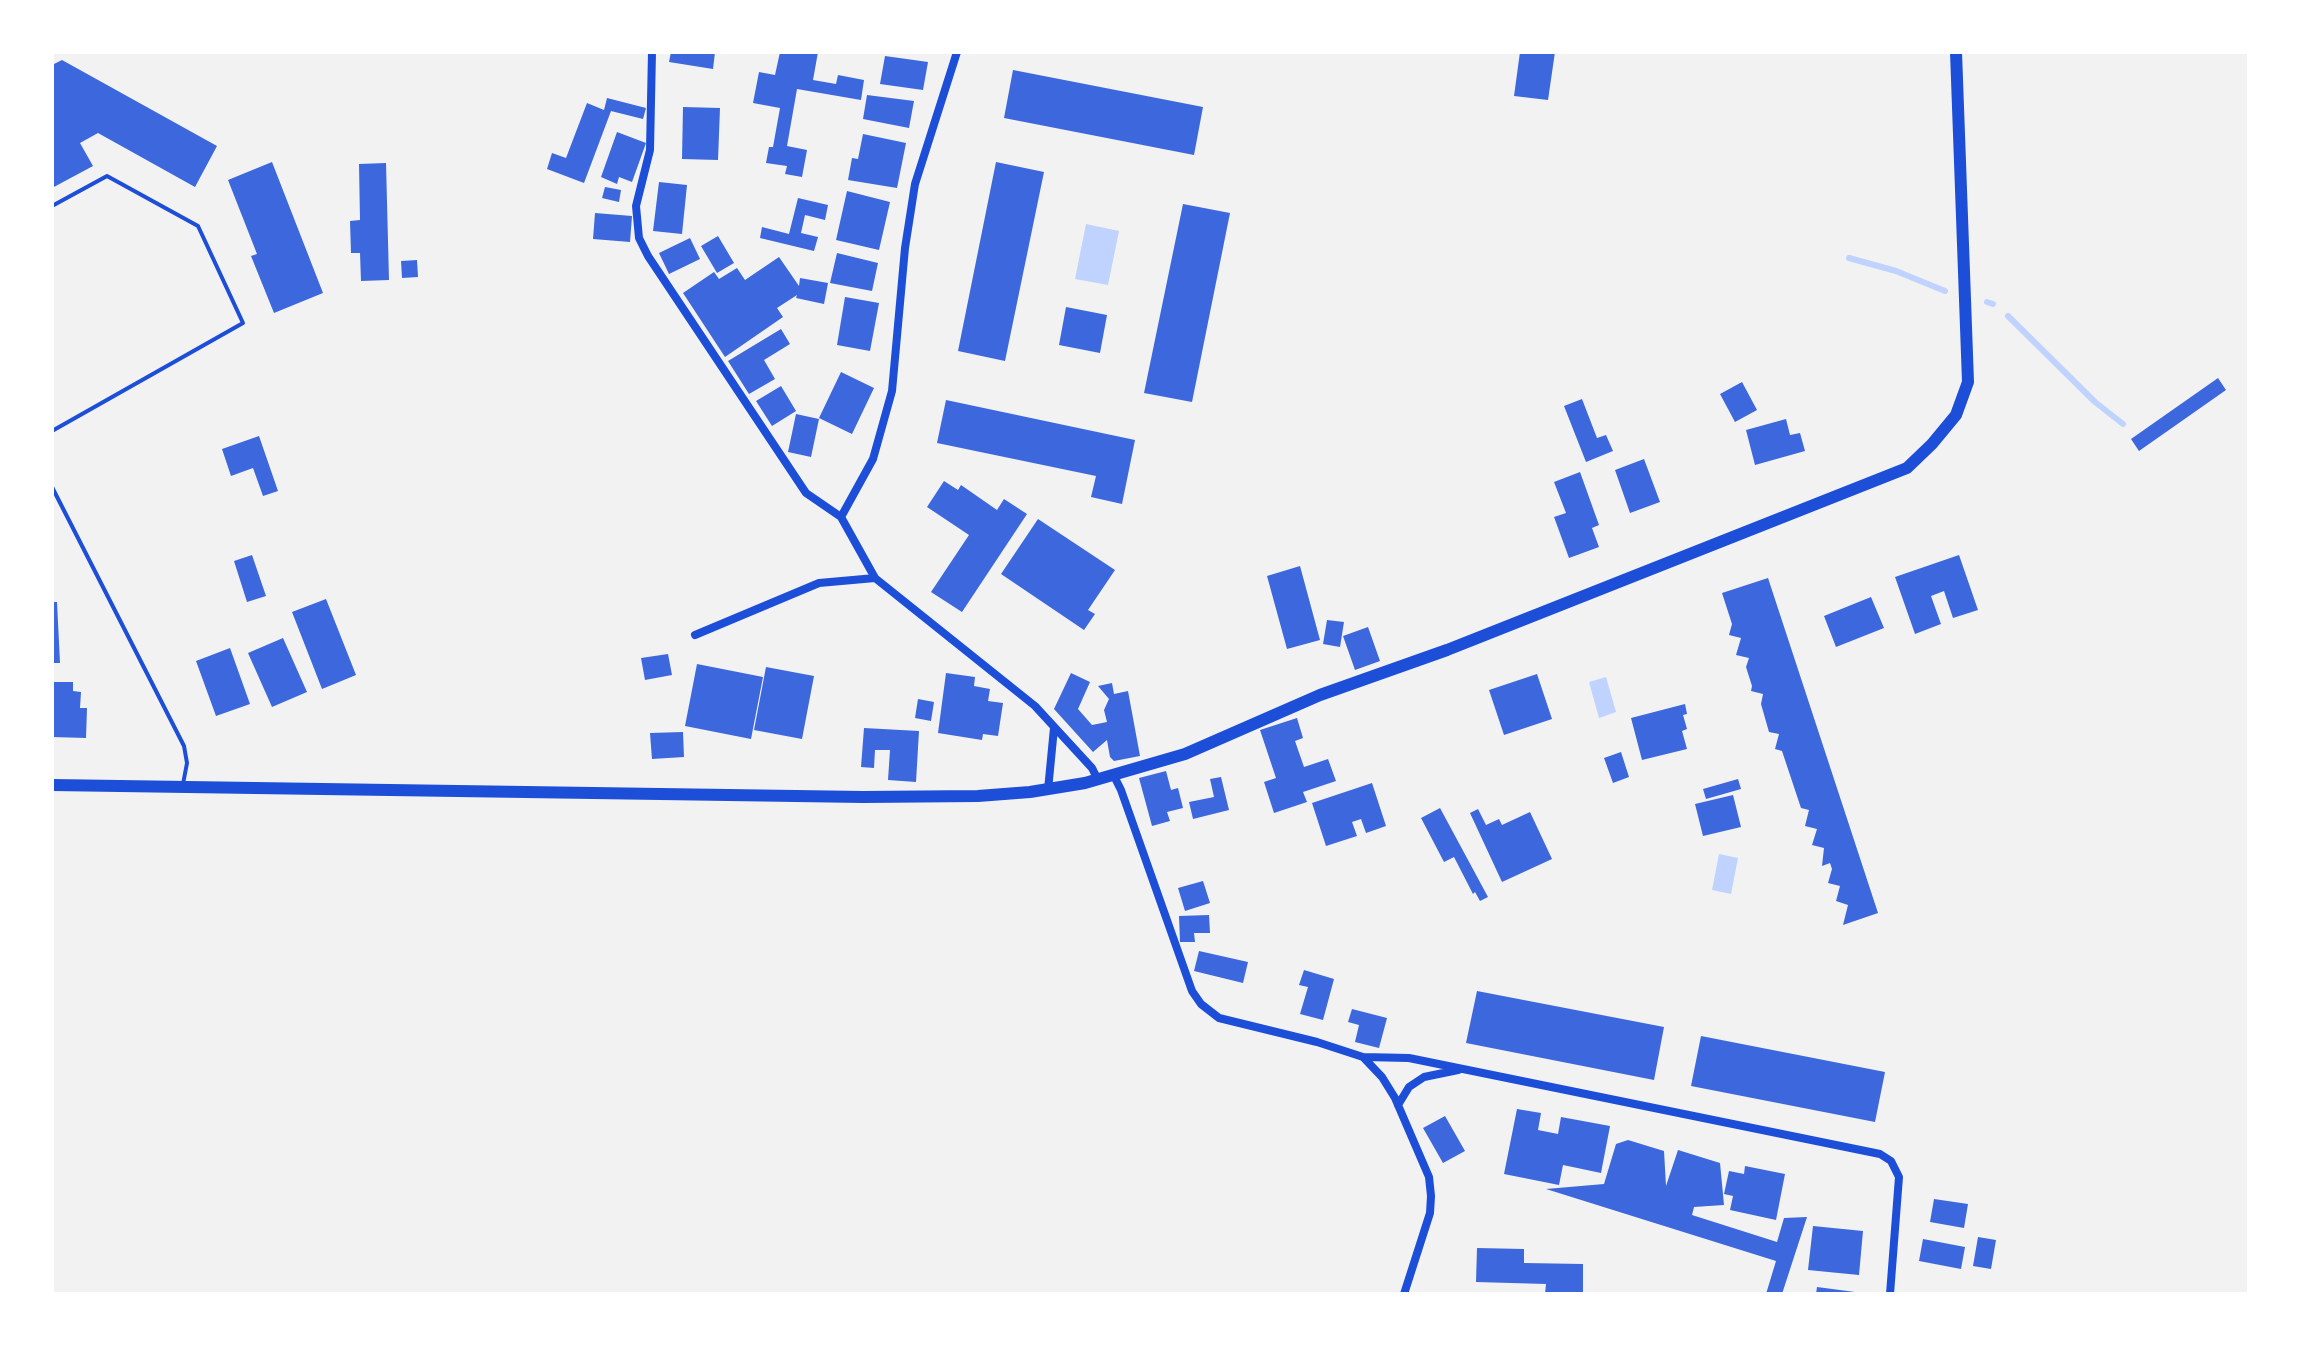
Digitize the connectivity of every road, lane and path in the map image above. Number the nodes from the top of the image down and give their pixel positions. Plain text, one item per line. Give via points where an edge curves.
1 (652, 52) edge
2 (957, 52) edge
3 (1956, 52) edge
4 (52, 206) edge
5 (52, 431) edge
6 (52, 487) edge
7 (841, 517) junction
8 (875, 578) junction
9 (695, 635) dead end
10 (1054, 728) junction
11 (1114, 776) junction
12 (1098, 780) junction
13 (52, 785) edge
14 (183, 786) junction
15 (1048, 790) junction
16 (1363, 1057) junction
17 (1462, 1069) junction
18 (1398, 1105) junction
19 (1404, 1294) edge
20 (1890, 1294) edge

1 - 7 street via 650,150 636,206 639,238 806,493
2 - 7 street via 915,184 892,391 873,459
3 - 11 main road via 1968,382 1956,415 1907,468 1320,695 1185,754
4 - 5 lane via 107,176 198,226 243,323
6 - 14 lane via 184,746
7 - 8 street
8 - 9 street via 819,583
8 - 10 street via 1035,706
10 - 12 street
10 - 15 street
11 - 12 main road
11 - 16 street via 1201,1004 1219,1018
12 - 15 main road
13 - 14 main road
14 - 15 main road via 863,797
16 - 17 street via 1409,1058
16 - 18 street
17 - 18 street via 1424,1077 1409,1087
17 - 20 street via 1880,1154 1891,1161 1899,1177
18 - 19 street via 1429,1177 1431,1196

